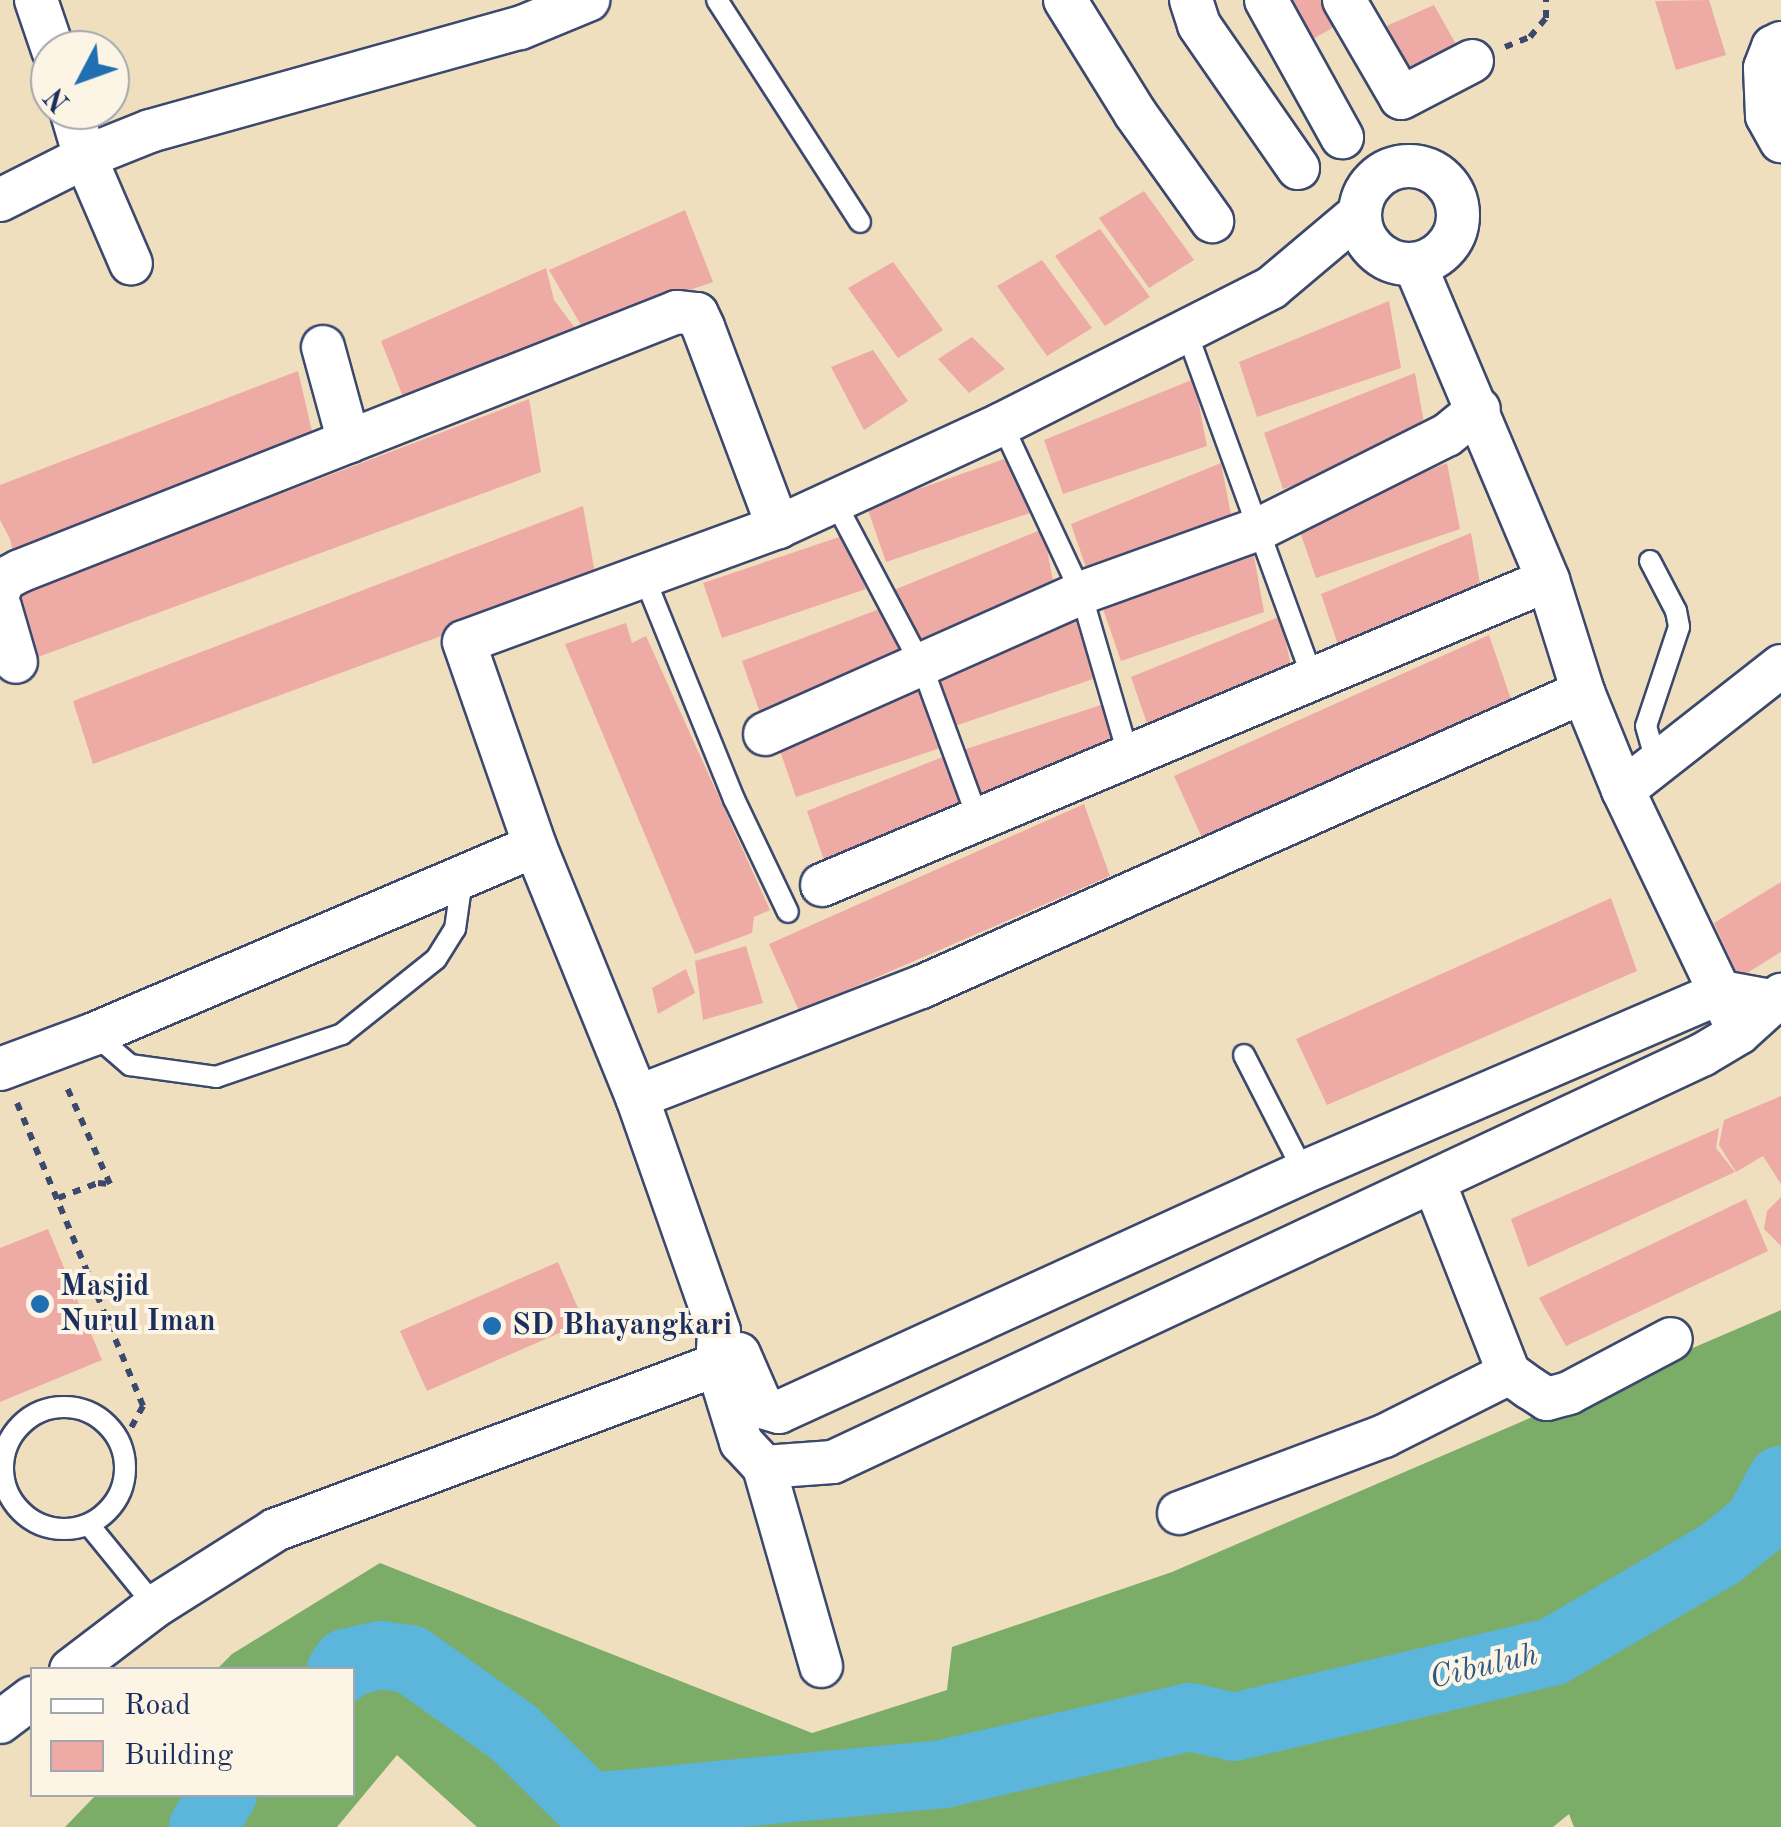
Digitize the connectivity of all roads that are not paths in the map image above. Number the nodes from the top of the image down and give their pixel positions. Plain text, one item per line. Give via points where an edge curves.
1 (36, 0) edge
2 (588, 0) edge
3 (717, 0) edge
4 (1065, 0) edge
5 (1191, 0) edge
6 (1266, 0) edge
7 (1344, 0) edge
8 (46, 30) edge
9 (1781, 43) edge
10 (1472, 62) road end
11 (77, 130) edge
12 (1342, 138) dead end
13 (1781, 141) edge
14 (85, 157) junction
15 (1298, 168) dead end
16 (0, 200) edge
17 (1360, 213) junction
18 (1212, 221) dead end
19 (860, 222) dead end
20 (132, 264) dead end
21 (1415, 265) junction
22 (1187, 333) junction
23 (323, 347) dead end
24 (1479, 409) junction
25 (1002, 424) junction
26 (349, 442) junction
27 (835, 502) junction
28 (778, 527) junction
29 (1259, 530) junction
30 (1650, 561) dead end
31 (643, 574) junction
32 (1548, 580) junction
33 (0, 589) edge
34 (1081, 593) junction
35 (0, 607) edge
36 (16, 662) dead end
37 (922, 666) junction
38 (1781, 666) edge
39 (1312, 676) junction
40 (1583, 692) junction
41 (765, 734) dead end
42 (1128, 757) junction
43 (1657, 764) junction
44 (1623, 790) junction
45 (979, 822) junction
46 (536, 846) junction
47 (462, 880) junction
48 (822, 885) dead end
49 (788, 912) dead end
50 (1721, 992) junction
51 (1776, 998) edge
52 (1738, 1033) junction
53 (94, 1034) junction
54 (1244, 1054) dead end
55 (0, 1069) edge
56 (636, 1097) junction
57 (1304, 1172) junction
58 (1434, 1182) junction
59 (1671, 1339) dead end
60 (725, 1350) junction
61 (1510, 1372) junction
62 (764, 1467) junction
63 (1179, 1513) dead end
64 (89, 1525) junction
65 (156, 1606) junction
66 (821, 1666) dead end
67 (74, 1667) edge
68 (30, 1700) edge
69 (0, 1722) edge

1 - 8 street
2 - 14 street via 520,28 150,131
3 - 19 lane
4 - 18 street
5 - 15 street via 1199,25
6 - 12 street
7 - 10 street via 1402,98
9 - 13 street via 1765,68 1767,116
11 - 14 street
14 - 16 street
14 - 20 street
17 - 21 street via 1375,252
17 - 21 street via 1374,179 1391,169 1427,169 1443,180 1454,194 1456,232 1432,260
17 - 22 street via 1271,288
21 - 24 street
22 - 25 street
22 - 29 lane
23 - 26 street
24 - 29 street via 1447,435
24 - 32 street
25 - 27 street
25 - 34 lane
26 - 28 street via 688,312 703,327
26 - 33 street via 20,571
27 - 28 street
27 - 37 lane
28 - 31 street
29 - 34 street
29 - 39 lane
30 - 43 lane via 1679,627 1646,726
31 - 46 street via 464,642
31 - 49 lane via 734,799
32 - 39 street
32 - 40 street
34 - 37 street
34 - 42 lane
35 - 36 street
37 - 41 street
37 - 45 lane
38 - 43 street
39 - 42 street
40 - 44 street
40 - 56 street via 921,987
42 - 45 street
43 - 44 street
44 - 50 street
45 - 48 street
46 - 47 street
46 - 56 street
47 - 53 street
47 - 53 lane via 455,928 436,960 342,1034 216,1076 130,1065
50 - 51 street
50 - 52 street
50 - 57 street
51 - 52 street
52 - 58 street
53 - 55 street
54 - 57 lane
56 - 60 street
57 - 60 street via 779,1412 762,1407
58 - 61 street
58 - 62 street via 834,1462
59 - 61 street via 1547,1399
60 - 62 street via 742,1442
60 - 65 street via 274,1530
61 - 63 street via 1384,1436
62 - 66 street
64 - 64 lane via 114,1505 126,1477 122,1446 102,1419 73,1407 40,1410 15,1430 2,1460 7,1492 27,1518 57,1530
64 - 65 lane
65 - 67 street
68 - 69 street

